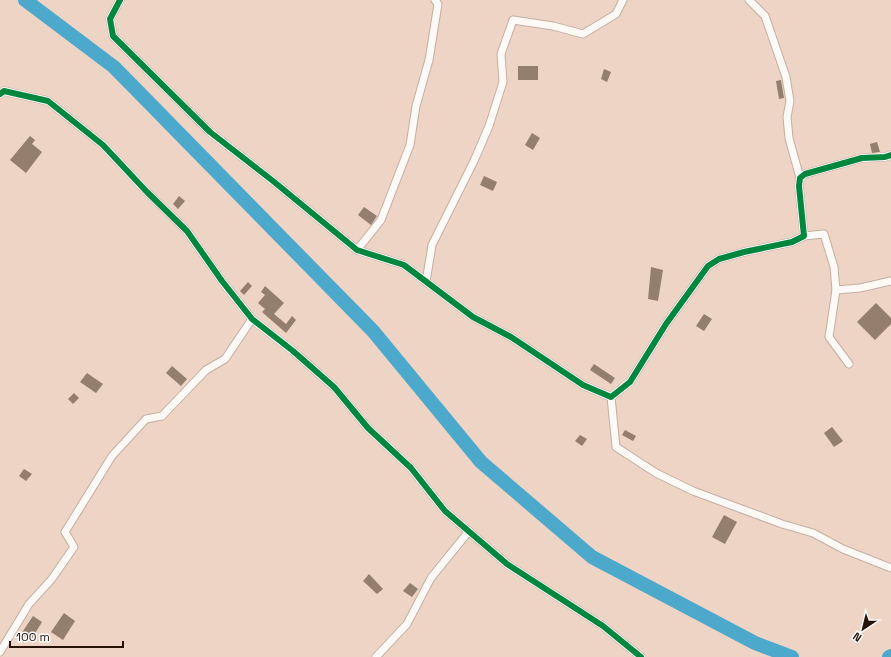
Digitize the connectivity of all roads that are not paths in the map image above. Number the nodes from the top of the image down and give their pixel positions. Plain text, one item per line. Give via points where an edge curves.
1 (120, 0) edge
2 (435, 0) edge
3 (622, 0) edge
4 (749, 0) edge
5 (0, 94) edge
6 (891, 155) edge
7 (800, 178) junction
8 (804, 236) junction
9 (357, 250) junction
10 (891, 281) edge
11 (426, 282) junction
12 (836, 290) junction
13 (252, 319) junction
14 (849, 364) dead end
15 (611, 397) junction
16 (469, 532) junction
17 (891, 568) edge
18 (0, 652) edge
19 (376, 657) edge
20 (641, 657) edge

1 - 9 street via 110,19 113,36 210,132
2 - 9 street via 438,4 429,60 416,106 410,145 381,220
3 - 11 street via 616,14 583,34 513,20 501,54 503,82 489,126 432,245
4 - 7 street via 765,16 786,77 790,101 787,117 789,138
5 - 13 street via 4,92 48,101 103,145 187,231
6 - 7 street via 862,158 805,174
7 - 8 street
8 - 12 street via 824,234 834,267
8 - 15 street via 792,242 719,259 708,266 666,324 630,382
9 - 11 street via 404,265
10 - 12 street
11 - 15 street via 473,317 511,337 583,385
12 - 14 street via 829,337
13 - 16 street via 334,387 368,428 411,468 444,511
13 - 18 street via 224,359 206,370 162,416 146,418 112,456 65,532 74,547 51,580 29,604
15 - 17 street via 616,447 656,473 693,492 813,533 843,549
16 - 19 street via 431,578 407,624
16 - 20 street via 507,564 602,626

